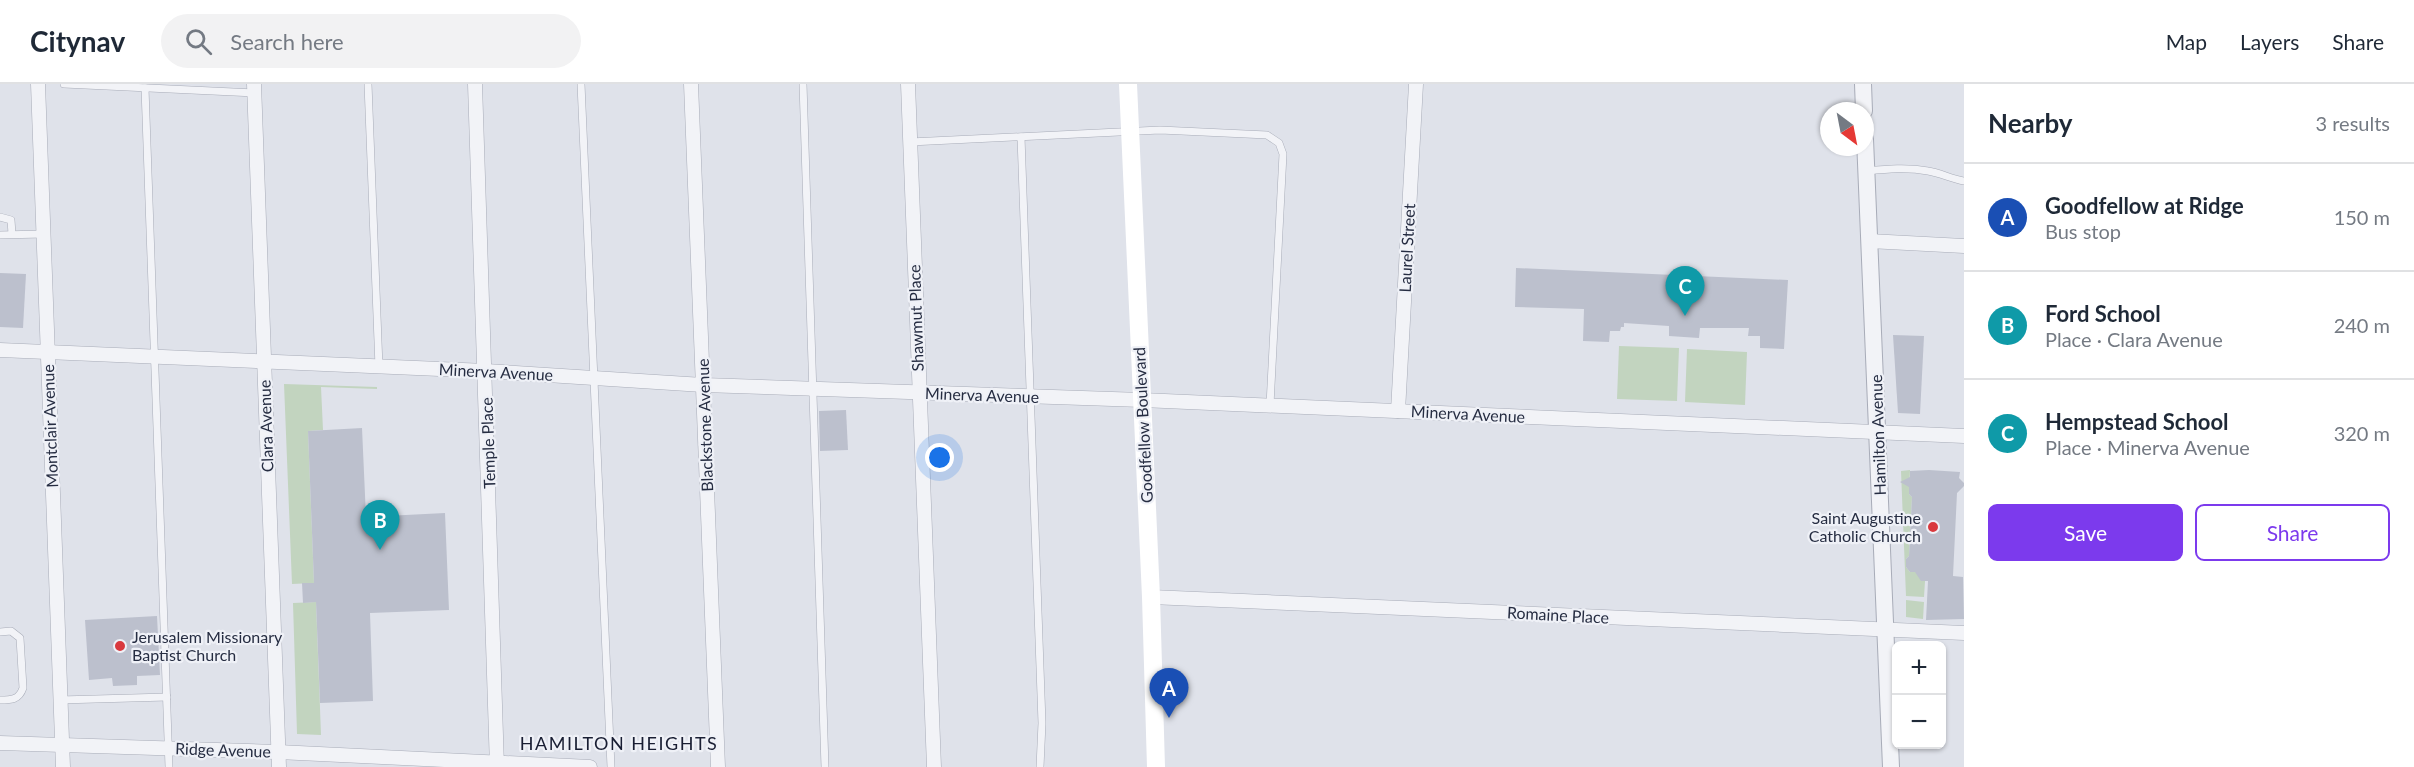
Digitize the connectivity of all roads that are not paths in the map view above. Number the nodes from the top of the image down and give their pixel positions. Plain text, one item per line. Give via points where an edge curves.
1 (38, 84) edge
2 (64, 84) edge
3 (368, 84) edge
4 (474, 84) edge
5 (581, 84) edge
6 (691, 84) edge
7 (803, 84) edge
8 (908, 84) edge
9 (1128, 84) edge
10 (1416, 84) edge
11 (1863, 84) edge
12 (145, 88) junction
13 (255, 88) edge
14 (1864, 102) edge
15 (1130, 132) junction
16 (1021, 137) junction
17 (910, 142) junction
18 (1866, 156) edge
19 (1866, 171) junction
20 (1964, 181) edge
21 (0, 217) edge
22 (12, 234) junction
23 (43, 234) junction
24 (0, 235) edge
25 (1869, 242) junction
26 (1964, 246) edge
27 (0, 350) edge
28 (47, 352) junction
29 (154, 358) junction
30 (263, 363) junction
31 (379, 367) junction
32 (486, 371) junction
33 (594, 378) junction
34 (703, 384) junction
35 (812, 389) junction
36 (919, 393) junction
37 (1028, 397) junction
38 (1142, 400) junction
39 (1270, 405) junction
40 (1398, 411) junction
41 (1878, 432) junction
42 (1964, 436) edge
43 (1151, 597) junction
44 (1885, 630) junction
45 (0, 633) edge
46 (1964, 633) edge
47 (167, 697) junction
48 (0, 700) edge
49 (60, 700) junction
50 (0, 743) edge
51 (62, 745) junction
52 (169, 748) junction
53 (278, 752) junction
54 (393, 762) edge
55 (497, 765) edge
56 (63, 767) edge
57 (169, 767) edge
58 (279, 767) edge
59 (590, 767) edge
60 (611, 767) edge
61 (718, 767) edge
62 (825, 767) edge
63 (934, 767) edge
64 (1040, 767) edge
65 (1155, 767) edge
66 (1890, 767) edge

1 - 23 street, Montclair Avenue
2 - 12 lane
3 - 31 lane
4 - 32 street, Temple Place
5 - 33 lane
6 - 34 street, Blackstone Avenue
7 - 35 lane
8 - 17 street, Shawmut Place
9 - 15 main road, Goodfellow Boulevard
10 - 40 street, Laurel Street
11 - 14 street
12 - 13 lane
12 - 29 lane
13 - 30 street, Clara Avenue
15 - 16 lane
15 - 38 main road, Goodfellow Boulevard
15 - 39 lane via 1267,135 1279,143 1283,154
16 - 17 lane
16 - 37 lane
17 - 36 street, Shawmut Place
18 - 19 street, Hamilton Avenue
19 - 20 lane via 1928,171
19 - 25 street, Hamilton Avenue
21 - 22 lane via 11,220
22 - 23 lane
22 - 24 lane
23 - 28 street, Montclair Avenue
25 - 26 street
25 - 41 street, Hamilton Avenue
27 - 28 street, Minerva Avenue
28 - 29 street, Minerva Avenue
28 - 49 street, Montclair Avenue
29 - 30 street, Minerva Avenue
29 - 47 lane
30 - 31 street, Minerva Avenue
30 - 53 street, Clara Avenue
31 - 32 street, Minerva Avenue
32 - 33 street, Minerva Avenue
32 - 55 street, Temple Place
33 - 34 street, Minerva Avenue
33 - 60 lane
34 - 35 street, Minerva Avenue
34 - 61 street, Blackstone Avenue
35 - 36 street, Minerva Avenue
35 - 62 lane
36 - 37 street, Minerva Avenue
36 - 63 street, Shawmut Place
37 - 38 street, Minerva Avenue
37 - 64 lane via 1042,723
38 - 39 street, Minerva Avenue
38 - 43 main road, Goodfellow Boulevard
39 - 40 street, Minerva Avenue
40 - 41 street, Minerva Avenue
41 - 42 street, Minerva Avenue
41 - 44 street, Hamilton Avenue
43 - 44 street, Romaine Place
43 - 65 main road, Goodfellow Boulevard
44 - 46 street, Romaine Place
44 - 66 street, Hamilton Avenue
45 - 48 lane via 11,631 20,638 23,688 13,700
47 - 49 lane
47 - 52 lane
49 - 51 street, Montclair Avenue
50 - 51 street, Ridge Avenue
51 - 52 street, Ridge Avenue
51 - 56 street, Montclair Avenue
52 - 53 street, Ridge Avenue
52 - 57 lane
53 - 54 street, Ridge Avenue
53 - 58 street, Clara Avenue
54 - 55 street, Ridge Avenue
55 - 59 street, Ridge Avenue

